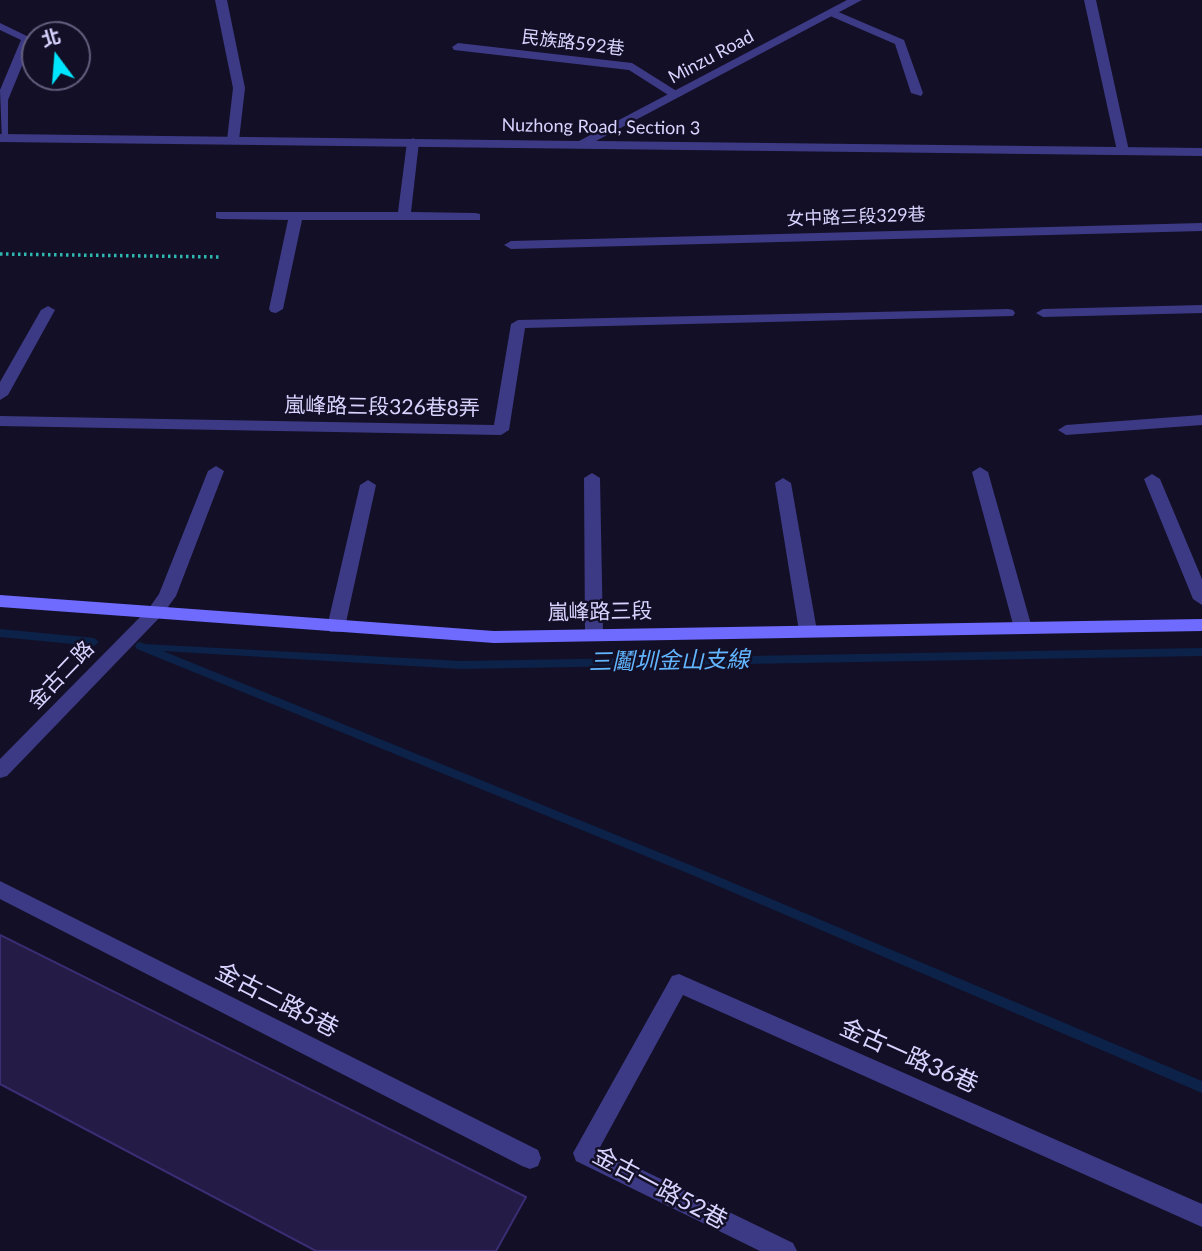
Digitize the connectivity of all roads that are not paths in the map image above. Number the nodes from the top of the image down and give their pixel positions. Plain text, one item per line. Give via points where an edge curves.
1 (221, 0) edge
2 (856, 0) edge
3 (1090, 0) edge
4 (832, 13) junction
5 (0, 26) edge
6 (458, 47) dead end
7 (917, 93) dead end
8 (677, 96) junction
9 (1, 100) edge
10 (1, 138) edge
11 (233, 140) junction
12 (413, 142) junction
13 (582, 144) junction
14 (1123, 151) junction
15 (1202, 152) edge
16 (221, 215) dead end
17 (296, 215) junction
18 (404, 216) junction
19 (475, 217) dead end
20 (1202, 227) edge
21 (511, 245) dead end
22 (276, 309) dead end
23 (1202, 309) edge
24 (48, 310) dead end
25 (1008, 313) dead end
26 (1043, 313) dead end
27 (8, 368) edge
28 (0, 395) edge
29 (0, 421) edge
30 (1202, 421) edge
31 (1066, 430) dead end
32 (216, 471) dead end
33 (980, 472) dead end
34 (592, 478) dead end
35 (1152, 479) dead end
36 (783, 483) dead end
37 (368, 485) dead end
38 (1202, 599) edge
39 (0, 601) edge
40 (156, 611) junction
41 (1202, 625) edge
42 (336, 627) junction
43 (1023, 628) junction
44 (808, 631) junction
45 (594, 635) junction
46 (0, 771) edge
47 (0, 889) edge
48 (635, 1064) joint
49 (530, 1158) dead end
50 (1202, 1216) edge
51 (785, 1251) edge

1 - 11 street via 239,88
2 - 4 street, Minzu Road
3 - 14 street
4 - 7 street via 901,43
4 - 8 street, Minzu Road
5 - 9 street via 27,39
6 - 8 street, 民族路592巷 via 632,67
8 - 13 street, Minzu Road
9 - 10 street
10 - 11 street, Nuzhong Road, Section 3
11 - 12 street, Nuzhong Road, Section 3
12 - 13 street, Nuzhong Road, Section 3
12 - 18 street
13 - 14 street, Nuzhong Road, Section 3
14 - 15 street, Nuzhong Road, Section 3
16 - 17 street
17 - 18 street
17 - 22 street
18 - 19 street
20 - 21 street, 女中路三段329巷
23 - 26 street
24 - 27 street
25 - 29 street, 嵐峰路三段326巷8弄 via 518,324 501,430
27 - 28 street
30 - 31 street
32 - 40 street, 金古二路 via 167,596
33 - 43 street
34 - 45 street
35 - 38 street
36 - 44 street
37 - 42 street
39 - 40 street, 嵐峰路三段
40 - 42 street, 嵐峰路三段
40 - 46 street, 金古二路
41 - 43 street, 嵐峰路三段
42 - 45 street, 嵐峰路三段 via 494,637
43 - 44 street, 嵐峰路三段
44 - 45 street, 嵐峰路三段
47 - 49 street, 金古二路5巷
48 - 50 street, 金古一路36巷 via 679,982
48 - 51 street, 金古一路52巷 via 584,1153

